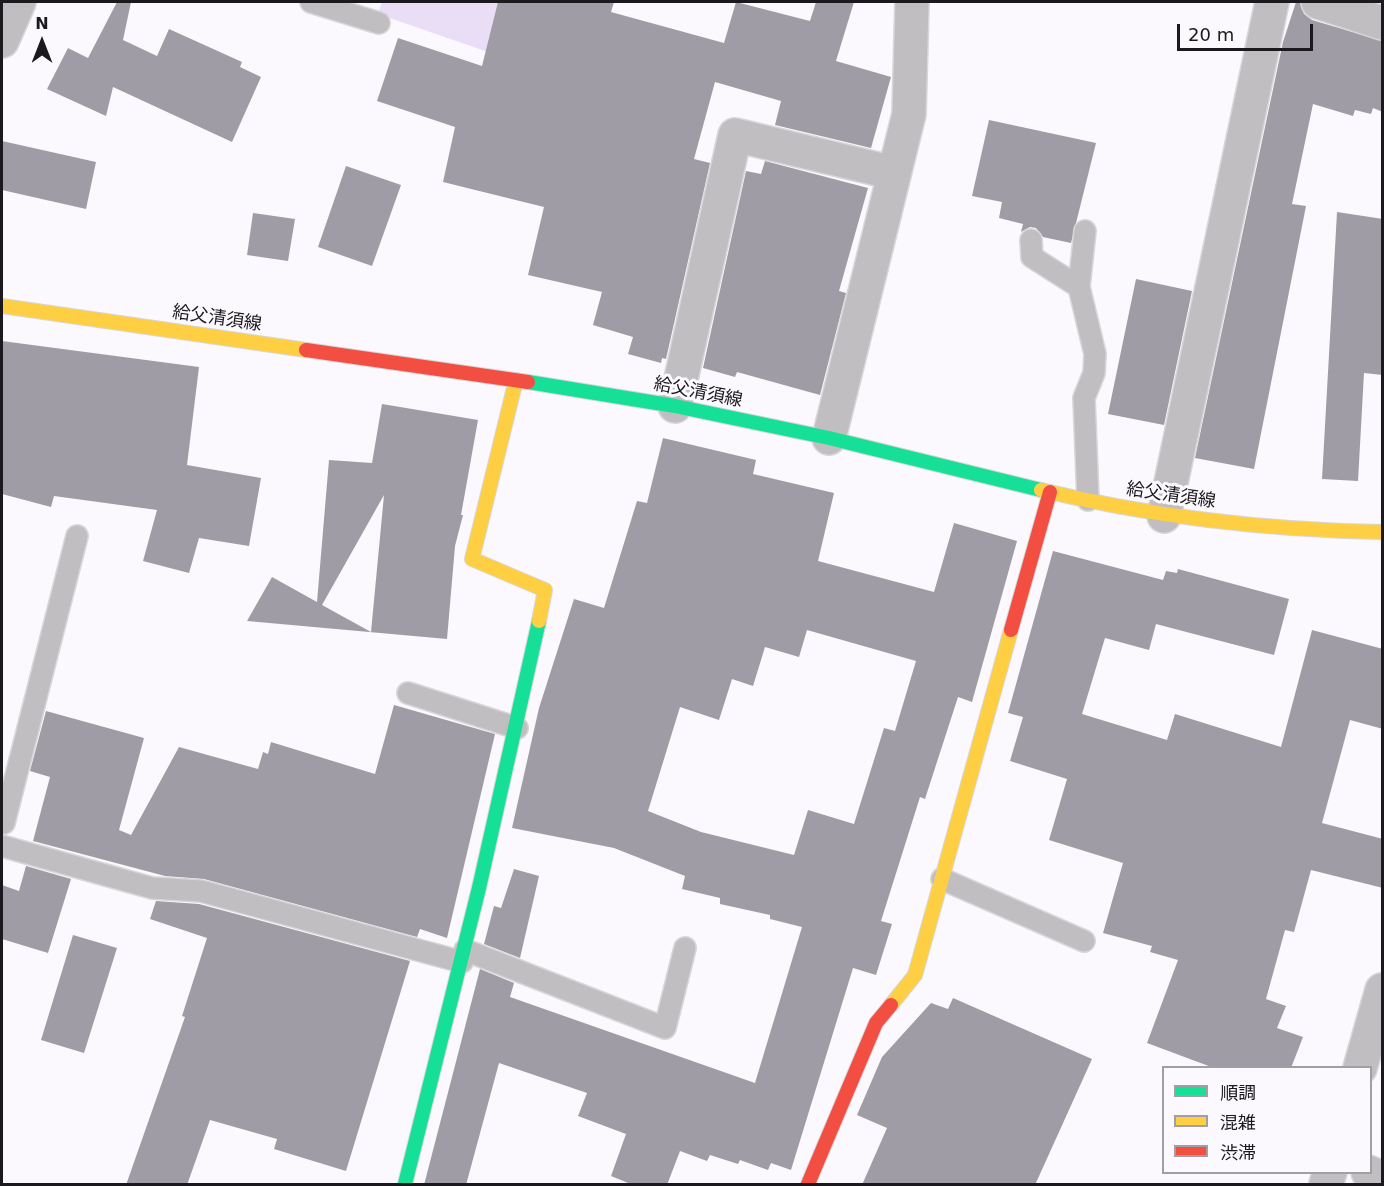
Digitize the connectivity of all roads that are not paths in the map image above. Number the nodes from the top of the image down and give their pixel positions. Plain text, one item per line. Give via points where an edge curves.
1 (19, 2) edge
2 (311, 2) edge
3 (912, 2) edge
4 (1272, 2) edge
5 (1318, 2) edge
6 (379, 23) dead end
7 (1383, 23) edge
8 (2, 41) edge
9 (894, 173) junction
10 (1085, 231) dead end
11 (1031, 240) dead end
12 (1079, 287) junction
13 (2, 306) edge
14 (516, 380) junction
15 (675, 406) junction
16 (829, 438) junction
17 (1050, 492) junction
18 (1088, 501) junction
19 (1164, 516) junction
20 (1383, 532) edge
21 (77, 536) dead end
22 (408, 693) dead end
23 (517, 728) junction
24 (2, 826) edge
25 (2, 846) edge
26 (942, 879) junction
27 (1084, 941) dead end
28 (685, 948) dead end
29 (463, 956) junction
30 (1383, 990) edge
31 (1361, 1066) edge
32 (405, 1185) edge
33 (808, 1185) edge

1 - 8 street
2 - 6 lane
3 - 9 street via 909,114
4 - 19 street
5 - 7 street
9 - 15 street via 735,135
9 - 16 street
10 - 12 lane
11 - 12 lane via 1032,257
12 - 18 lane via 1095,354 1094,373 1084,398
13 - 14 street, 給父清須線
14 - 15 street, 給父清須線
14 - 23 street via 472,559 545,590
15 - 16 street, 給父清須線
16 - 17 street, 給父清須線
17 - 18 street, 給父清須線
17 - 26 street
18 - 19 street, 給父清須線
19 - 20 street, 給父清須線 via 1322,531
21 - 24 lane
22 - 23 lane
23 - 29 street
25 - 29 lane via 152,888 201,891
26 - 27 lane
26 - 33 street via 915,975 876,1023
28 - 29 lane via 665,1028
29 - 32 street
30 - 31 street

